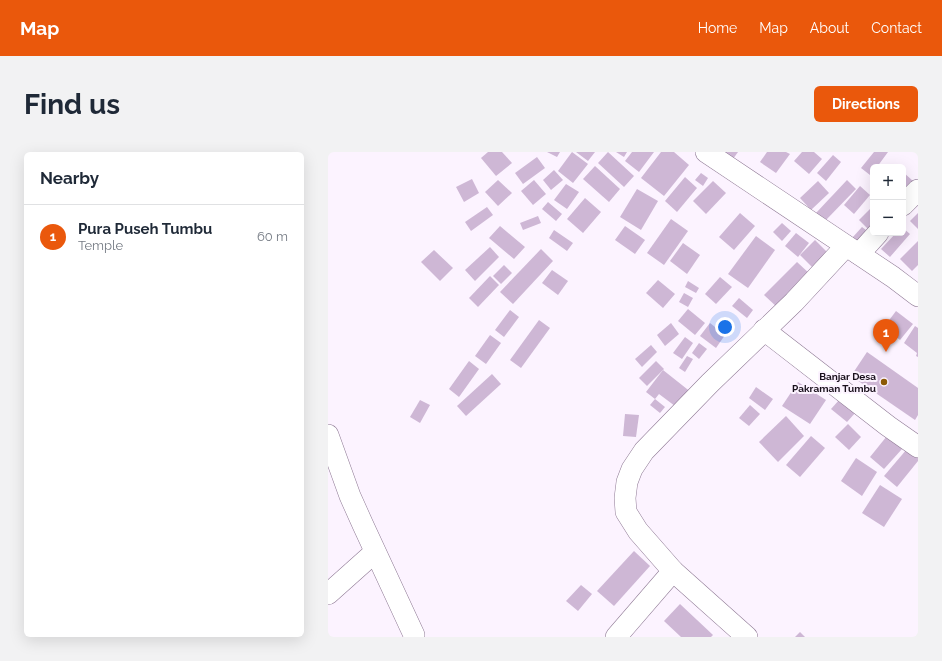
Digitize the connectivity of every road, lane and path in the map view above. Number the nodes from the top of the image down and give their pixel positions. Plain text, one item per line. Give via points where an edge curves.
1 (706, 152) edge
2 (918, 190) edge
3 (906, 202) edge
4 (874, 236) edge
5 (853, 250) junction
6 (918, 296) edge
7 (764, 330) junction
8 (328, 435) edge
9 (918, 447) edge
10 (375, 552) junction
11 (673, 571) junction
12 (328, 594) edge
13 (414, 634) dead end
14 (616, 637) edge
15 (748, 637) edge

1 - 5 street
2 - 3 street
4 - 5 street
5 - 6 street
5 - 7 street
7 - 9 street
7 - 11 street via 644,451 626,482 626,512 638,531
8 - 10 street via 350,496
10 - 12 street
10 - 13 street
11 - 14 street
11 - 15 street

